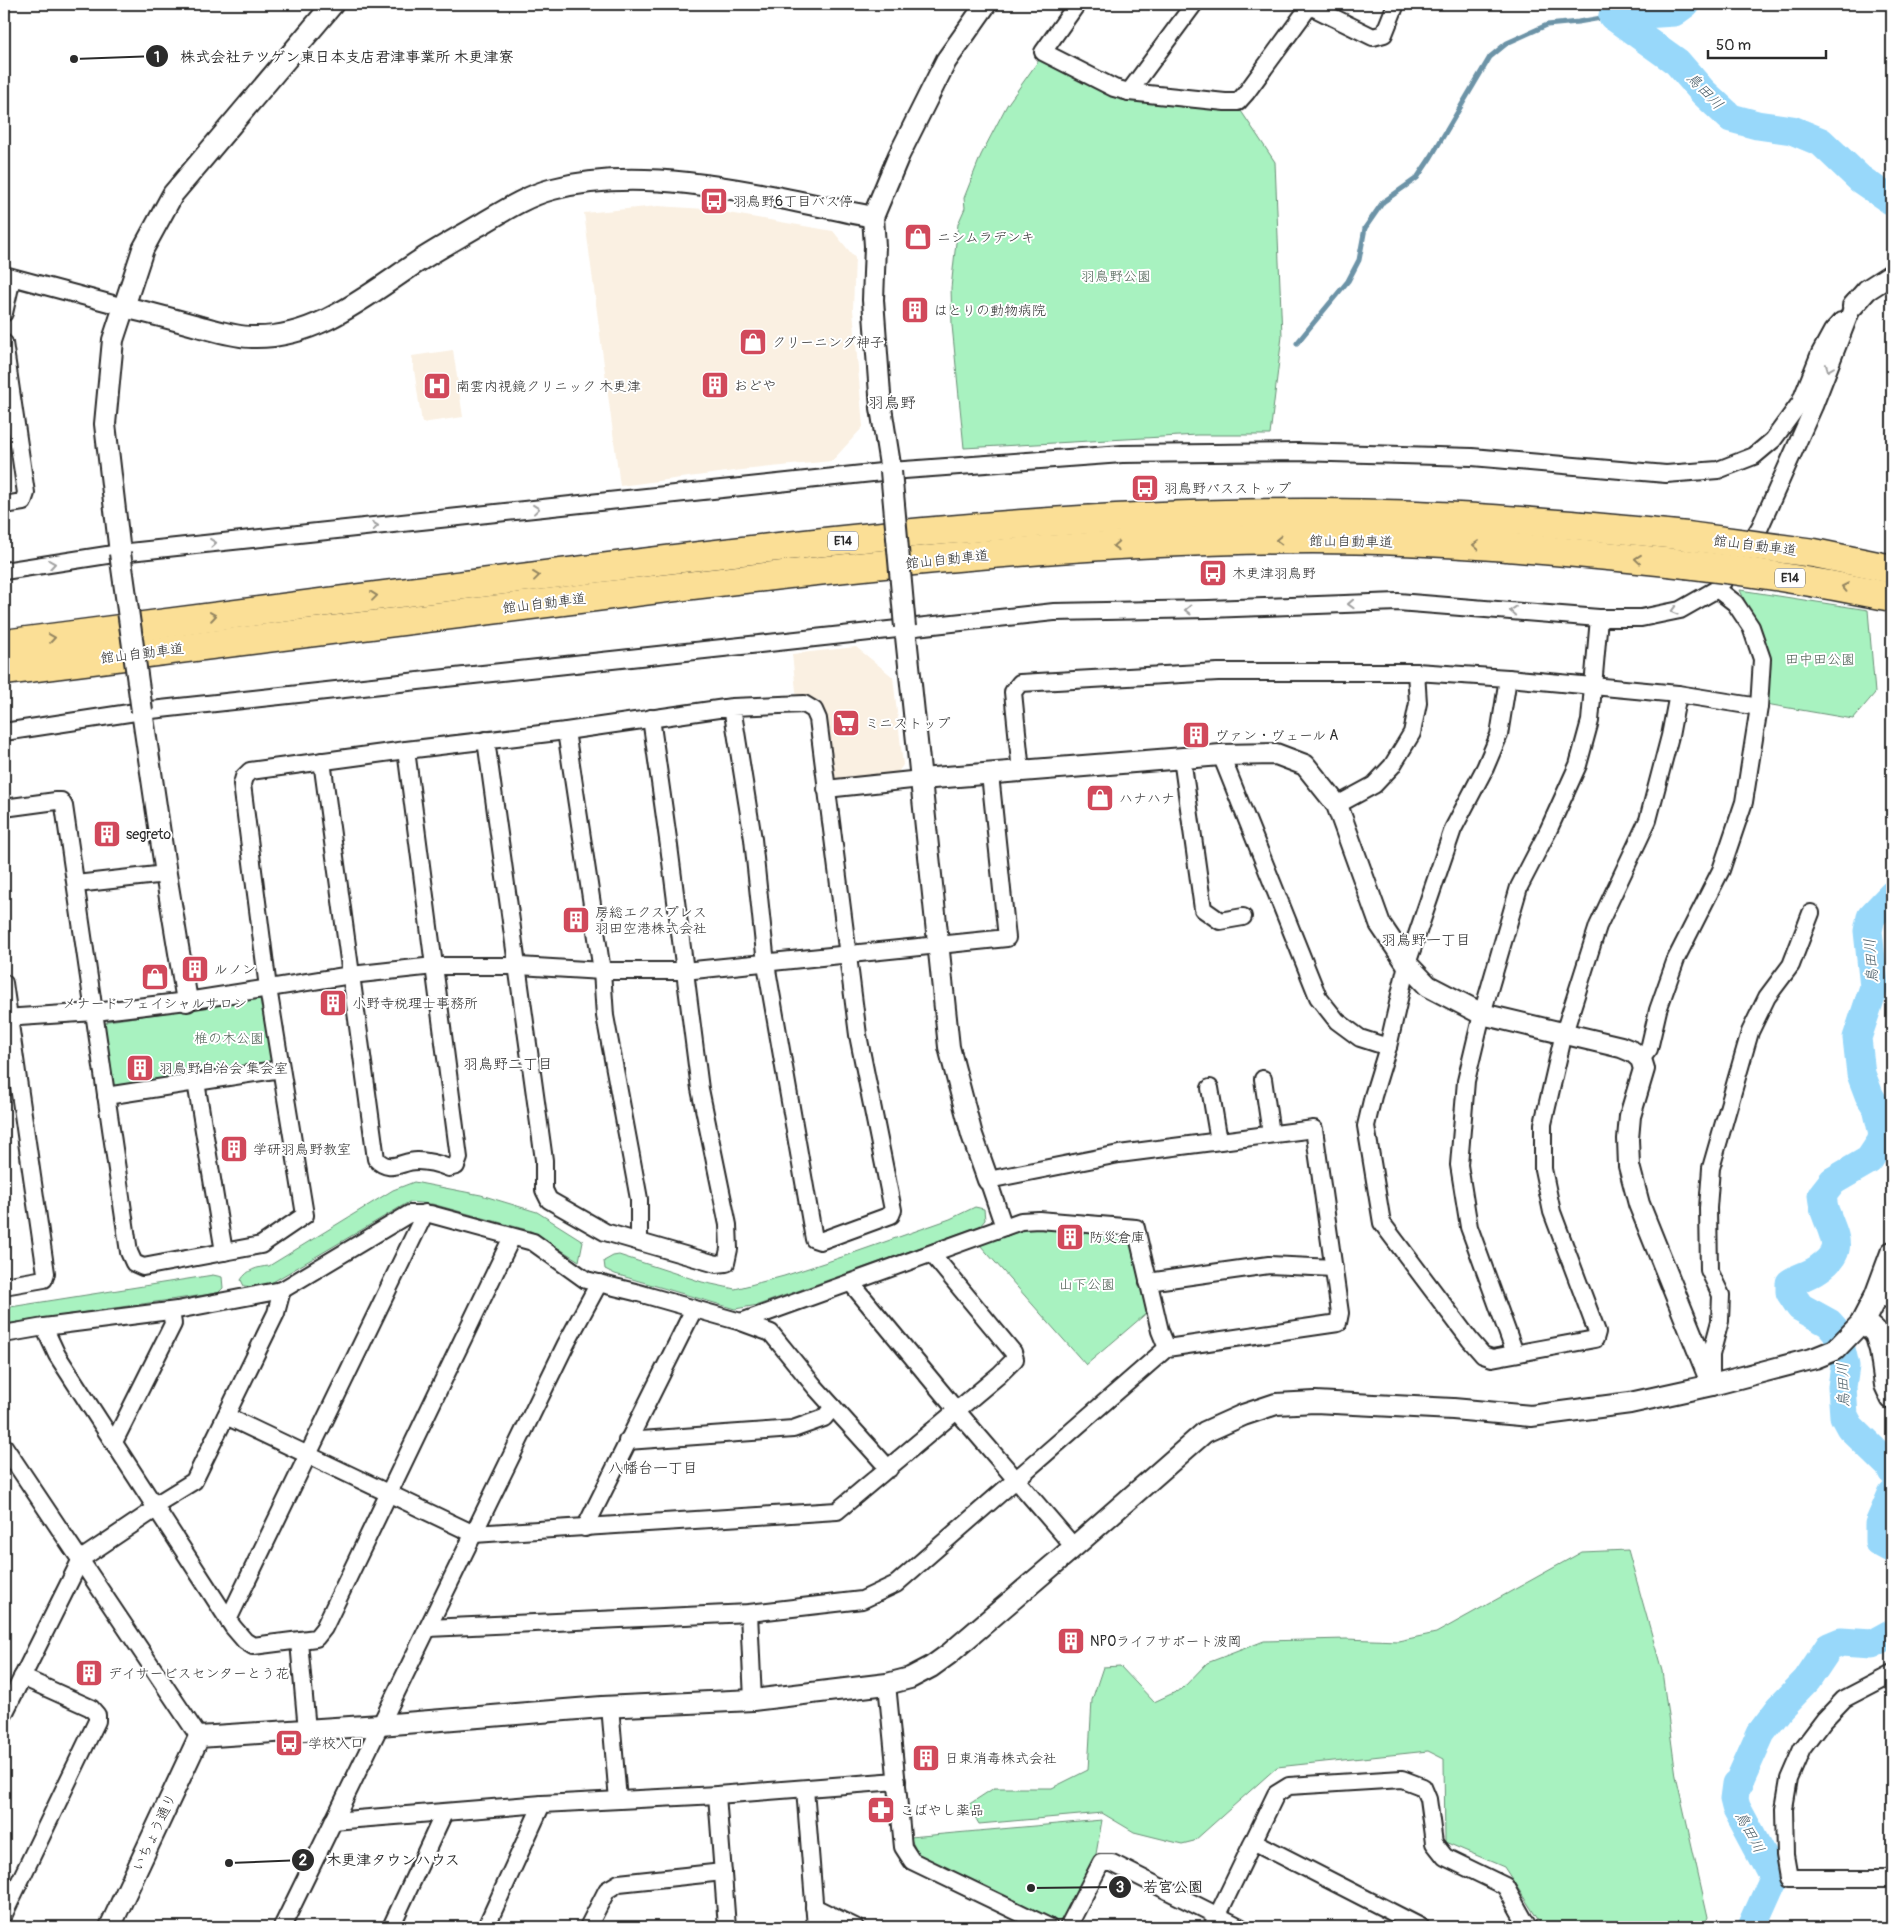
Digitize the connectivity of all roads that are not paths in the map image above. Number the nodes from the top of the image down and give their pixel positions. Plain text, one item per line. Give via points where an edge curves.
1 (333, 4) edge
2 (986, 4) edge
3 (1077, 4) edge
4 (1194, 4) edge
5 (1396, 4) edge
6 (1310, 5) edge
7 (1129, 92) junction
8 (873, 216) junction
9 (1892, 274) edge
10 (8, 277) edge
11 (124, 306) junction
12 (1853, 306) junction
13 (4, 313) edge
14 (4, 344) edge
15 (891, 472) junction
16 (4, 505) edge
17 (120, 553) junction
18 (1892, 569) edge
19 (4, 571) edge
20 (1717, 589) junction
21 (1892, 597) edge
22 (1599, 618) junction
23 (905, 627) junction
24 (4, 644) edge
25 (4, 671) edge
26 (1416, 672) junction
27 (1508, 678) junction
28 (1594, 686) junction
29 (1678, 694) junction
30 (732, 707) junction
31 (1759, 707) junction
32 (142, 711) junction
33 (651, 718) junction
34 (566, 731) junction
35 (4, 732) edge
36 (486, 740) junction
37 (406, 750) junction
38 (1221, 755) junction
39 (1182, 758) junction
40 (322, 761) junction
41 (1021, 772) junction
42 (990, 774) junction
43 (921, 779) junction
44 (826, 789) junction
45 (1337, 805) junction
46 (4, 808) edge
47 (166, 874) junction
48 (76, 884) junction
49 (1811, 913) dead end
50 (1243, 917) dead end
51 (939, 946) junction
52 (847, 955) junction
53 (766, 964) junction
54 (1407, 964) junction
55 (434, 966) junction
56 (519, 966) junction
57 (602, 971) junction
58 (684, 971) junction
59 (351, 974) junction
60 (4, 983) edge
61 (268, 988) junction
62 (186, 1001) junction
63 (95, 1012) junction
64 (1482, 1014) junction
65 (6, 1018) edge
66 (1564, 1033) junction
67 (1388, 1047) junction
68 (1641, 1058) junction
69 (281, 1069) junction
70 (1263, 1079) dead end
71 (196, 1082) junction
72 (1210, 1088) dead end
73 (106, 1096) junction
74 (1271, 1134) junction
75 (1219, 1141) junction
76 (988, 1180) junction
77 (424, 1214) junction
78 (1004, 1227) junction
79 (512, 1236) junction
80 (639, 1241) junction
81 (224, 1252) junction
82 (1892, 1253) edge
83 (932, 1254) junction
84 (1334, 1268) junction
85 (1148, 1282) junction
86 (599, 1283) junction
87 (851, 1283) junction
88 (4, 1286) edge
89 (282, 1290) junction
90 (1884, 1298) edge
91 (694, 1309) junction
92 (171, 1311) junction
93 (1863, 1321) junction
94 (741, 1322) junction
95 (44, 1327) junction
96 (4, 1334) edge
97 (1167, 1348) junction
98 (1515, 1353) junction
99 (1712, 1385) junction
100 (1892, 1398) edge
101 (833, 1407) junction
102 (957, 1411) junction
103 (226, 1416) junction
104 (628, 1441) junction
105 (114, 1442) junction
106 (4, 1447) edge
107 (308, 1455) junction
108 (889, 1469) junction
109 (1016, 1480) junction
110 (388, 1493) junction
111 (156, 1507) junction
112 (585, 1528) junction
113 (474, 1534) junction
114 (1074, 1547) junction
115 (81, 1559) junction
116 (749, 1613) junction
117 (228, 1620) junction
118 (428, 1628) junction
119 (299, 1642) junction
120 (1892, 1674) edge
121 (22, 1677) junction
122 (888, 1684) junction
123 (753, 1700) junction
124 (610, 1706) junction
125 (4, 1714) edge
126 (380, 1726) junction
127 (307, 1730) junction
128 (199, 1737) junction
129 (896, 1781) junction
130 (804, 1788) junction
131 (717, 1794) junction
132 (618, 1800) junction
133 (542, 1804) junction
134 (444, 1813) junction
135 (333, 1821) junction
136 (1253, 1841) junction
137 (723, 1872) junction
138 (1892, 1878) edge
139 (814, 1907) junction
140 (4, 1914) edge
141 (1214, 1922) edge
142 (110, 1927) edge
143 (282, 1927) edge
144 (391, 1927) edge
145 (486, 1927) edge
146 (588, 1927) edge
147 (727, 1927) edge
148 (816, 1927) edge
149 (855, 1927) edge
150 (1049, 1927) edge
151 (1068, 1927) edge
152 (1240, 1927) edge
153 (1421, 1927) edge
154 (1528, 1927) edge

1 - 11 street via 173,194 143,249
2 - 8 street via 946,61
3 - 7 street via 1043,52 1114,88
4 - 7 street
5 - 6 street via 1384,34 1373,37
6 - 7 street via 1238,102
8 - 11 street via 709,185 633,180 588,182 550,190 522,201 427,256 333,317 302,331 250,338
8 - 15 street via 873,300 880,398
9 - 12 street via 1867,290
10 - 11 street
10 - 13 street
11 - 17 street via 113,340 105,424
12 - 15 street via 1832,331 1800,403 1773,440 1754,456 1718,470 1666,474 1472,457 1297,452 1122,454
12 -> 20 street via 1814,406 1760,527 1738,564
14 - 16 street via 26,493 23,502
17 -> 15 street
15 - 23 street, bridge
19 -> 17 street
17 - 32 street, bridge
24 -> 18 highway, 館山自動車道 / E14, bridge via 743,550 977,528 1263,513 1449,516 1595,526 1814,553
20 -> 22 street via 1680,610 1640,618
20 - 31 street via 1735,603 1751,626 1762,659
21 -> 25 highway, 館山自動車道 / E14, bridge via 1782,576 1686,564 1448,543 1315,539 1123,546 985,555 752,578
22 -> 23 street via 1398,602 1054,612
22 - 28 street
23 - 32 street
23 - 43 street
26 - 27 street
26 - 41 street via 1218,672 1020,683 1013,692
26 - 45 street via 1418,702 1412,733 1402,750 1374,785
27 - 28 street
27 - 54 street via 1499,735 1453,829
28 - 29 street
28 - 64 street via 1590,721 1578,765 1519,887
29 - 31 street
29 - 66 street via 1648,820 1598,926
30 - 33 street
30 - 44 street via 804,704 814,710
30 - 53 street via 753,839
31 - 68 street via 1744,802 1721,870 1676,959 1658,1010 1649,1049
32 - 35 street
32 - 47 street
33 - 34 street
33 - 58 street
34 - 36 street
34 - 57 street
36 - 37 street
36 - 56 street
37 - 40 street
37 - 55 street
38 - 39 street
38 - 45 street via 1276,754 1305,765
38 - 67 street via 1318,997 1337,1021 1360,1038
39 - 41 street
39 - 50 street via 1203,909 1220,921
40 - 59 street
40 - 61 street via 250,771 242,784
41 - 42 street
42 - 43 street
42 - 51 street via 1008,938
43 - 44 street
43 - 51 street
44 - 52 street
45 - 54 street via 1380,924
46 - 48 street via 61,801
47 - 48 street
47 - 62 street
48 - 63 street
49 - 99 street via 1791,965 1767,997 1750,1032 1711,1168 1709,1270 1721,1295 1720,1321 1711,1355
51 - 52 street
51 - 76 street via 949,1047 972,1136
52 - 53 street
52 - 53 street via 858,1035 893,1210 891,1215 820,1240 814,1238
53 - 58 street
54 - 64 street via 1428,986
54 - 67 street
55 - 56 street
55 - 59 street
55 - 59 street via 459,1158 456,1166 449,1168 416,1161 388,1167 376,1159
56 - 57 street
56 - 80 street via 544,1160 544,1190 548,1200 605,1232
57 - 58 street
57 - 80 street via 606,1016 639,1199
58 - 80 street via 700,1089 728,1225 729,1249 726,1263 716,1264
59 - 61 street
60 - 65 street
61 - 62 street
61 - 69 street
62 - 63 street
63 - 65 street
63 - 73 street
64 - 66 street
64 - 98 street via 1466,1082 1459,1165 1469,1227
65 - 88 street via 46,1273 44,1279
66 - 68 street via 1621,1047
66 - 98 street via 1543,1124 1543,1169 1552,1212 1597,1332 1595,1339
67 - 98 street via 1366,1126 1382,1223 1483,1356 1492,1358
68 - 99 street via 1644,1068 1642,1079 1630,1116 1629,1166 1639,1204
69 - 71 street
69 - 81 street via 305,1215 262,1245
70 - 74 street
71 - 73 street
71 - 81 street
72 - 75 street
73 - 81 street via 129,1252 134,1263 143,1267
74 - 75 street
74 - 84 street via 1314,1129
75 - 76 street via 1119,1154
76 - 78 street
77 - 79 street
77 - 89 street via 409,1214
77 - 107 street
78 - 83 street
78 - 85 street via 1021,1221 1039,1220 1136,1228
79 - 86 street via 533,1242 586,1280
79 - 110 street
82 - 90 main road
83 - 87 street
83 - 102 street via 1013,1352 1015,1359
84 - 85 street via 1269,1265
84 - 97 street via 1340,1313 1338,1323
85 - 97 street
86 - 91 street
86 - 113 street
87 - 94 street
87 - 102 street
89 - 92 street
89 - 103 street via 276,1313
90 - 93 main road
91 - 94 street
91 - 104 street
92 - 95 street
92 - 105 street via 173,1324
93 - 99 street via 1835,1350
93 - 100 main road via 1876,1333 1886,1386
94 - 101 street via 771,1333
95 - 96 street
95 - 105 street via 57,1355
97 - 109 street
99 - 114 street via 1630,1403 1531,1416 1315,1402 1276,1404 1205,1432
101 - 104 street via 824,1418 793,1429
101 - 108 street
102 - 108 street
102 - 109 street
103 - 107 street
103 - 111 street via 194,1481
104 - 112 street
105 - 111 street
106 - 115 street
107 - 110 street
107 - 117 street
108 - 112 street via 837,1511
109 - 114 street
109 - 116 street via 896,1584 872,1596 862,1600
110 - 113 street
110 - 119 street via 324,1628 316,1638
111 - 115 street
111 - 117 street
112 - 113 street
113 - 118 street
114 - 122 street via 937,1663 910,1678
115 - 121 street
115 - 128 street
116 - 118 street
116 - 123 street
117 - 119 street via 253,1646
118 - 126 street
119 - 127 street
120 - 138 street via 1844,1699 1824,1720 1802,1748 1789,1779 1784,1809 1784,1855 1789,1878
121 - 125 street
121 - 140 street via 91,1708 98,1721
122 - 123 street
122 - 129 street
123 - 124 street
124 - 126 street
124 - 132 street
126 - 127 street
126 - 135 street
127 - 128 street
128 - 142 street, いちょう通り
129 - 130 street
129 - 150 street via 903,1847 912,1861
130 - 131 street
130 - 139 street
131 - 132 street
131 - 137 street
132 - 133 street
133 - 134 street
133 - 145 street
134 - 135 street
134 - 144 street
135 - 143 street
136 - 141 street
136 - 153 street
136 - 154 street via 1276,1794 1290,1786 1402,1779 1423,1787 1428,1798 1434,1843 1445,1857 1505,1886
137 - 146 street via 620,1883 607,1890
137 - 147 street
139 - 148 street
139 - 149 street
141 - 151 street via 1112,1863 1100,1863
141 - 152 street

